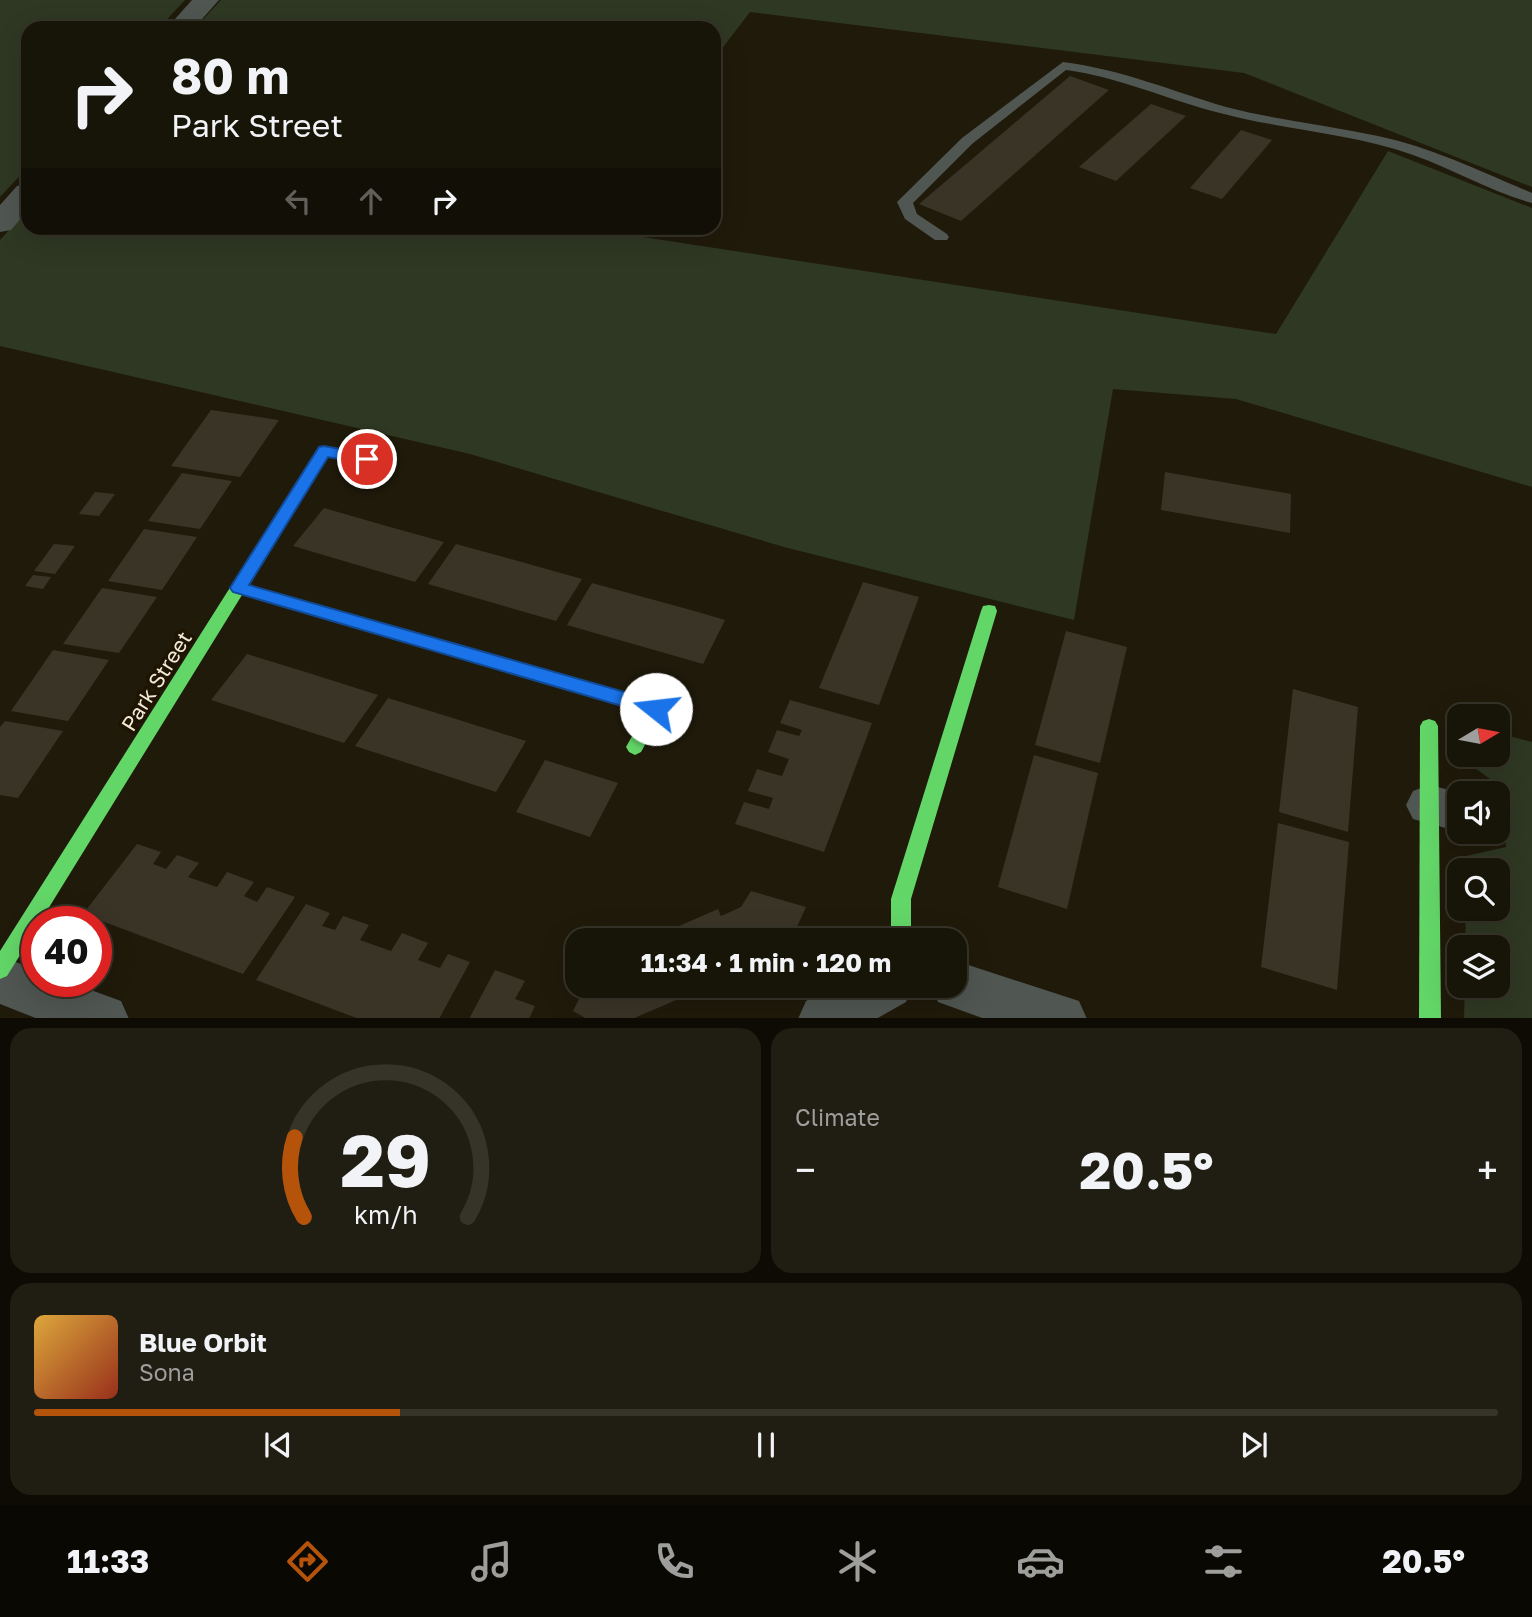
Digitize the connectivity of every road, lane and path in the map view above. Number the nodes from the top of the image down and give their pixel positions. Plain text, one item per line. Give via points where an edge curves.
1 (206, 0) edge
2 (186, 21) edge
3 (1532, 198) edge
4 (21, 200) edge
5 (0, 223) edge
6 (941, 237) dead end
7 (367, 459) dead end
8 (239, 588) junction
9 (989, 611) dead end
10 (1429, 726) dead end
11 (635, 747) dead end
12 (1444, 809) edge
13 (901, 928) edge
14 (0, 970) edge
15 (0, 980) edge
16 (967, 988) edge
17 (863, 998) edge
18 (103, 1018) edge
19 (824, 1018) edge
20 (1061, 1018) edge
21 (1430, 1018) edge

1 - 2 street
3 - 6 lane via 1377,140 1223,110 1097,70 1063,66 968,141 905,202 910,216
4 - 5 street
7 - 8 street, Park Street via 324,451
8 - 11 street via 656,709
8 - 14 street, Park Street
9 - 13 street via 901,898
10 - 12 street
12 - 21 street
15 - 18 street
16 - 20 street
17 - 19 street

